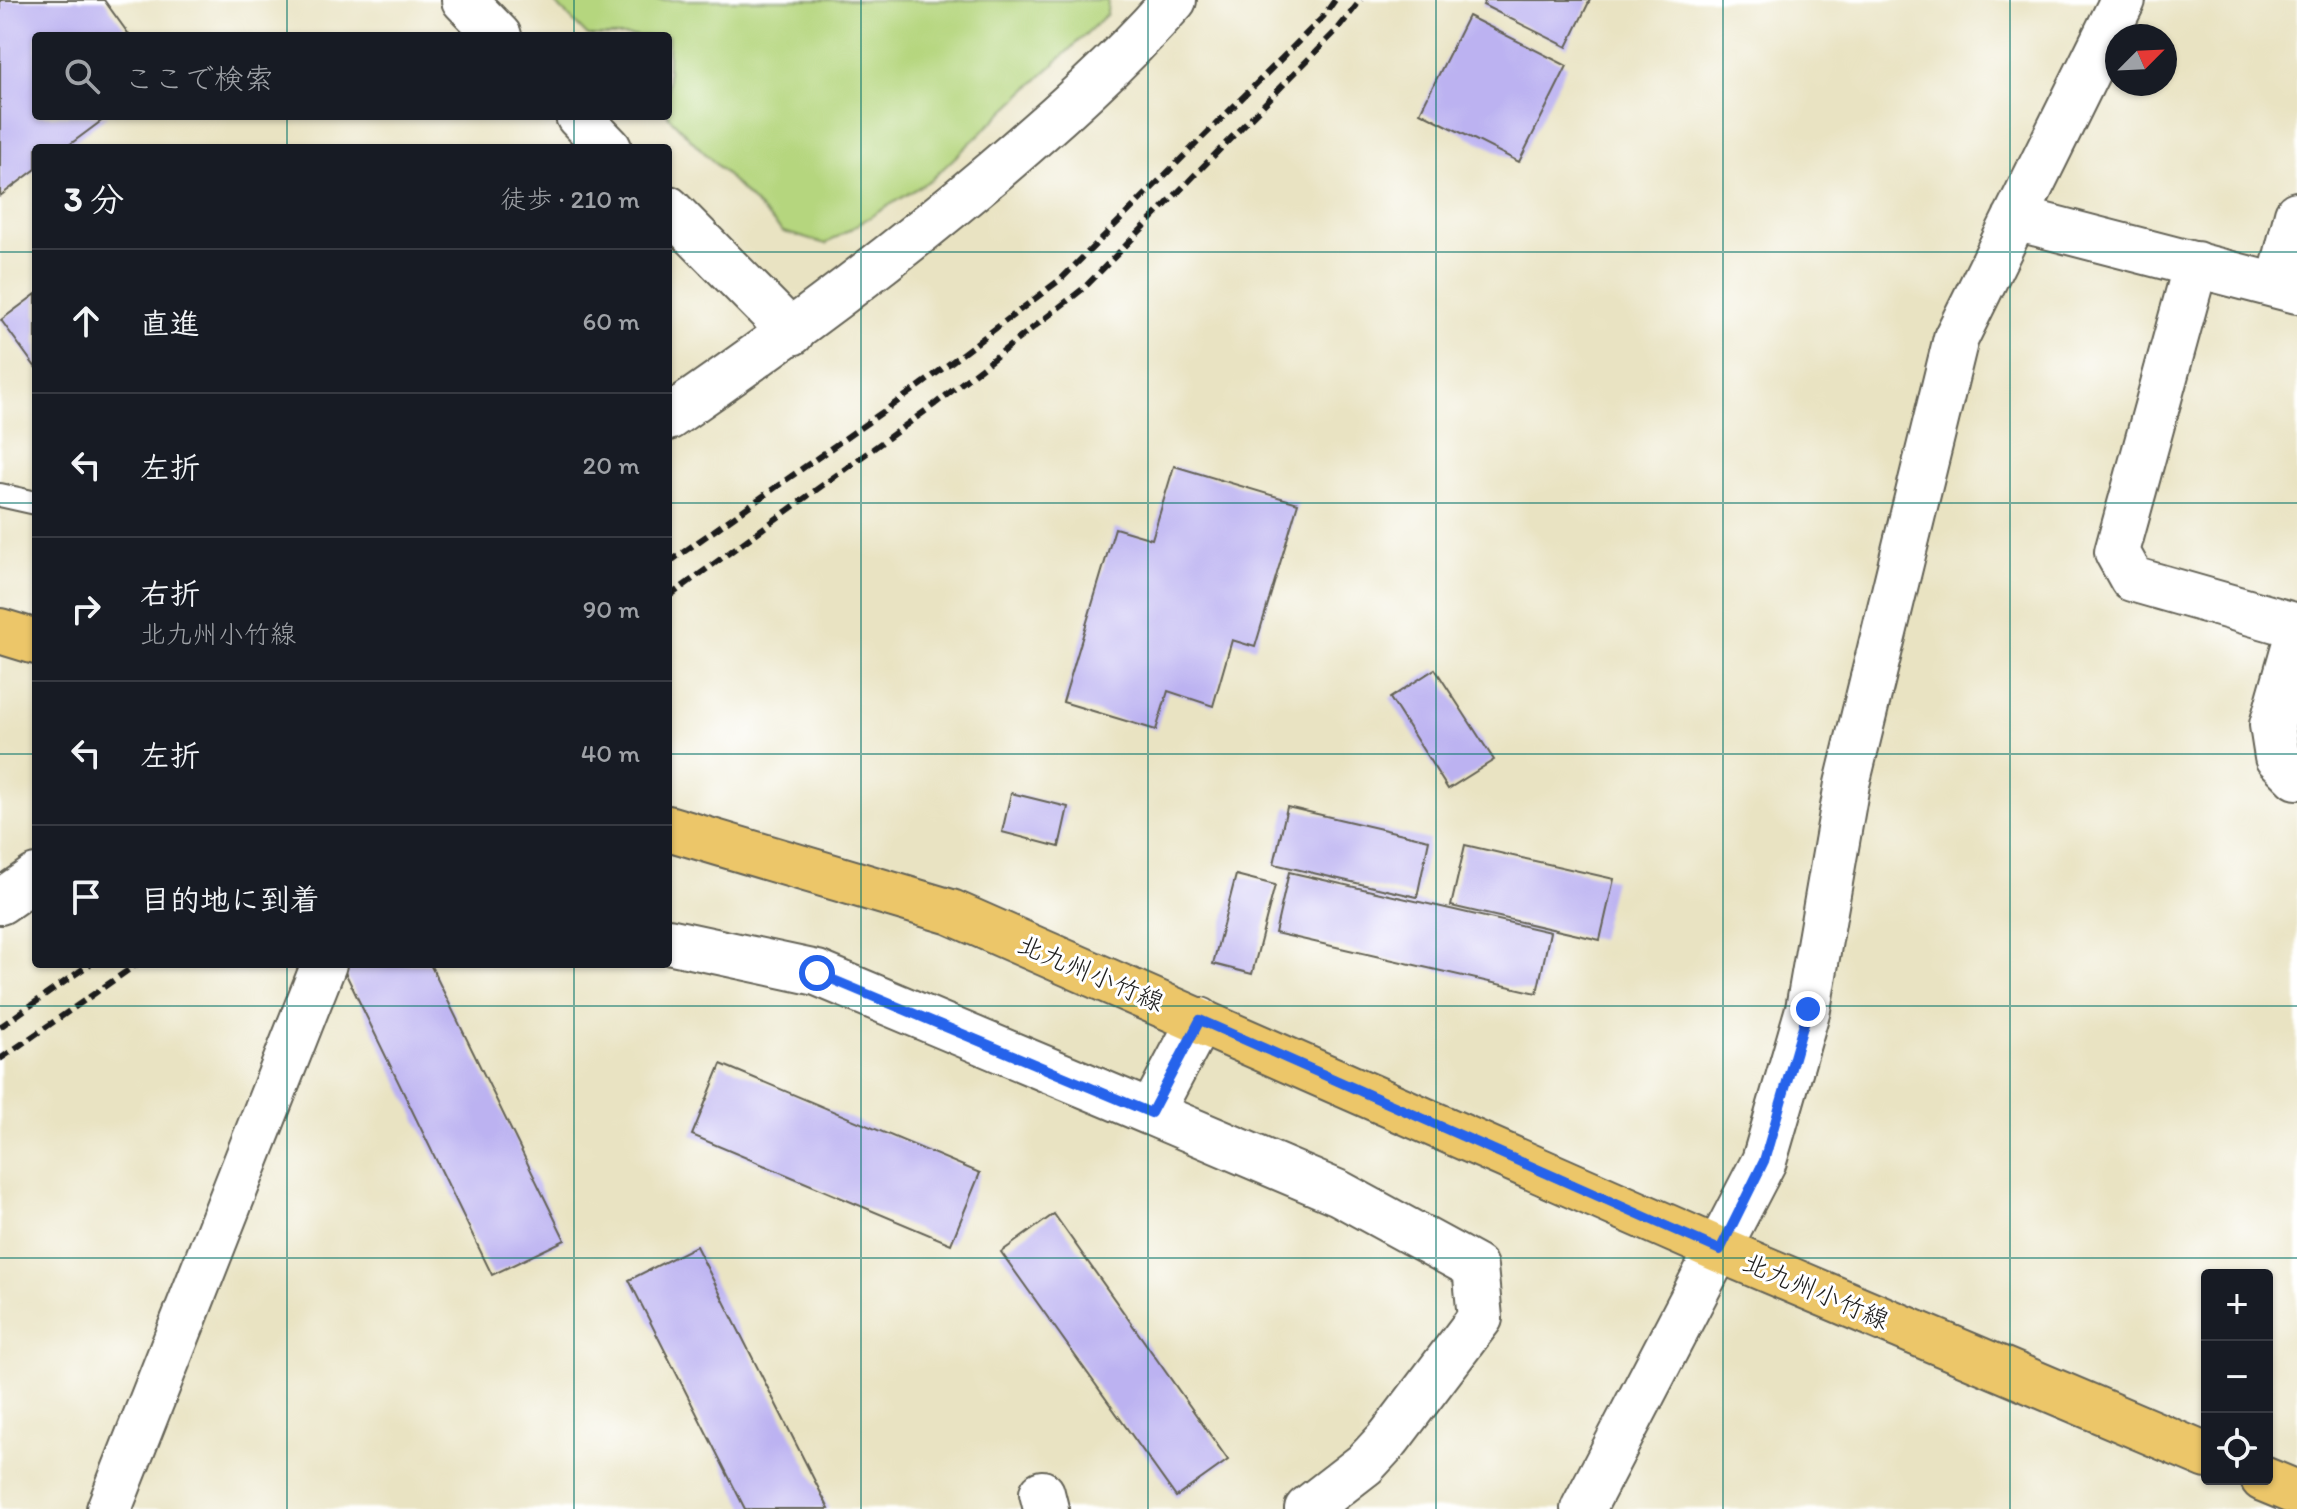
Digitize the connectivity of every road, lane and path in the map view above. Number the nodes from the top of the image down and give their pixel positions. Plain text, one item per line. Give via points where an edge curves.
1 (464, 0) edge
2 (1174, 0) edge
3 (2123, 0) edge
4 (495, 32) edge
5 (582, 120) edge
6 (605, 144) edge
7 (672, 212) edge
8 (2297, 214) edge
9 (2015, 218) junction
10 (2196, 264) junction
11 (2288, 288) edge
12 (792, 333) junction
13 (672, 415) edge
14 (0, 495) edge
15 (32, 502) edge
16 (2297, 626) edge
17 (0, 631) edge
18 (2297, 636) edge
19 (32, 641) edge
20 (2297, 777) edge
21 (672, 829) edge
22 (32, 880) edge
23 (0, 902) edge
24 (672, 942) edge
25 (322, 968) edge
26 (1200, 1020) junction
27 (1151, 1113) junction
28 (1720, 1250) junction
29 (2201, 1453) edge
30 (2273, 1483) edge
31 (2297, 1493) edge
32 (109, 1509) edge
33 (1307, 1509) edge
34 (1583, 1509) edge

1 - 4 street
2 - 12 street via 1073,103
3 - 9 street
5 - 6 street
7 - 12 street
8 - 11 street
9 - 10 street
9 - 28 street via 1956,338 1847,784 1808,1009 1764,1161
10 - 11 street
10 - 16 street via 2117,552 2132,579
12 - 13 street
14 - 15 lane
17 - 19 main road
18 - 20 street via 2272,725 2277,757
21 - 26 main road, 北九州小竹線 via 951,912
22 - 23 street
24 - 27 street via 817,973
25 - 32 street
26 - 27 street
26 - 28 main road, 北九州小竹線
27 - 33 street via 1339,1193 1475,1267 1480,1318 1389,1438
28 - 29 main road, 北九州小竹線
28 - 34 street
30 - 31 main road

